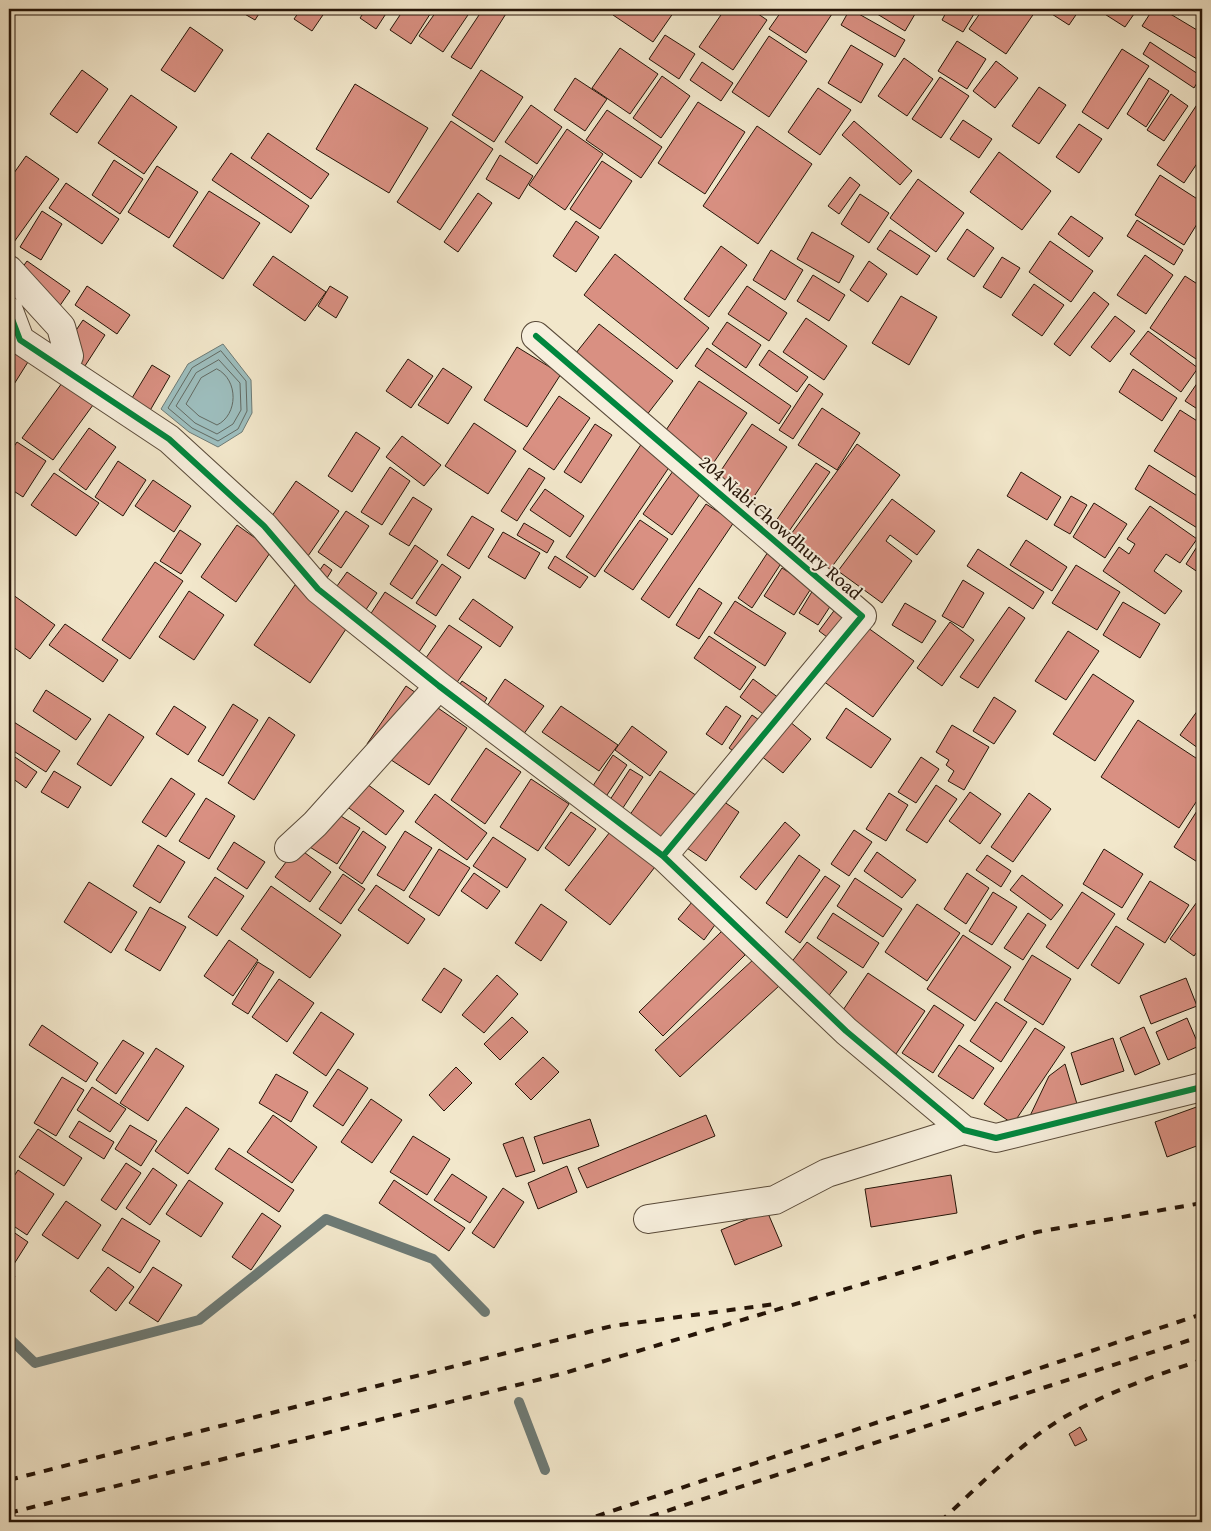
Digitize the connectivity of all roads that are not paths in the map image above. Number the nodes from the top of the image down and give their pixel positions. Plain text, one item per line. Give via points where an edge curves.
1 (9, 270) edge
2 (9, 311) edge
3 (536, 336) dead end
4 (69, 356) dead end
5 (439, 686) junction
6 (289, 848) dead end
7 (662, 856) junction
8 (1202, 1087) edge
9 (964, 1130) junction
10 (648, 1219) dead end

1 - 4 street via 61,327
2 - 5 street via 20,340 169,439 264,526 318,589
3 - 7 street, 204 Nabi Chowdhury Road via 862,616
5 - 6 street via 315,824
5 - 7 street
7 - 9 street via 846,1031
8 - 9 street via 996,1138
9 - 10 street via 827,1173 775,1200

